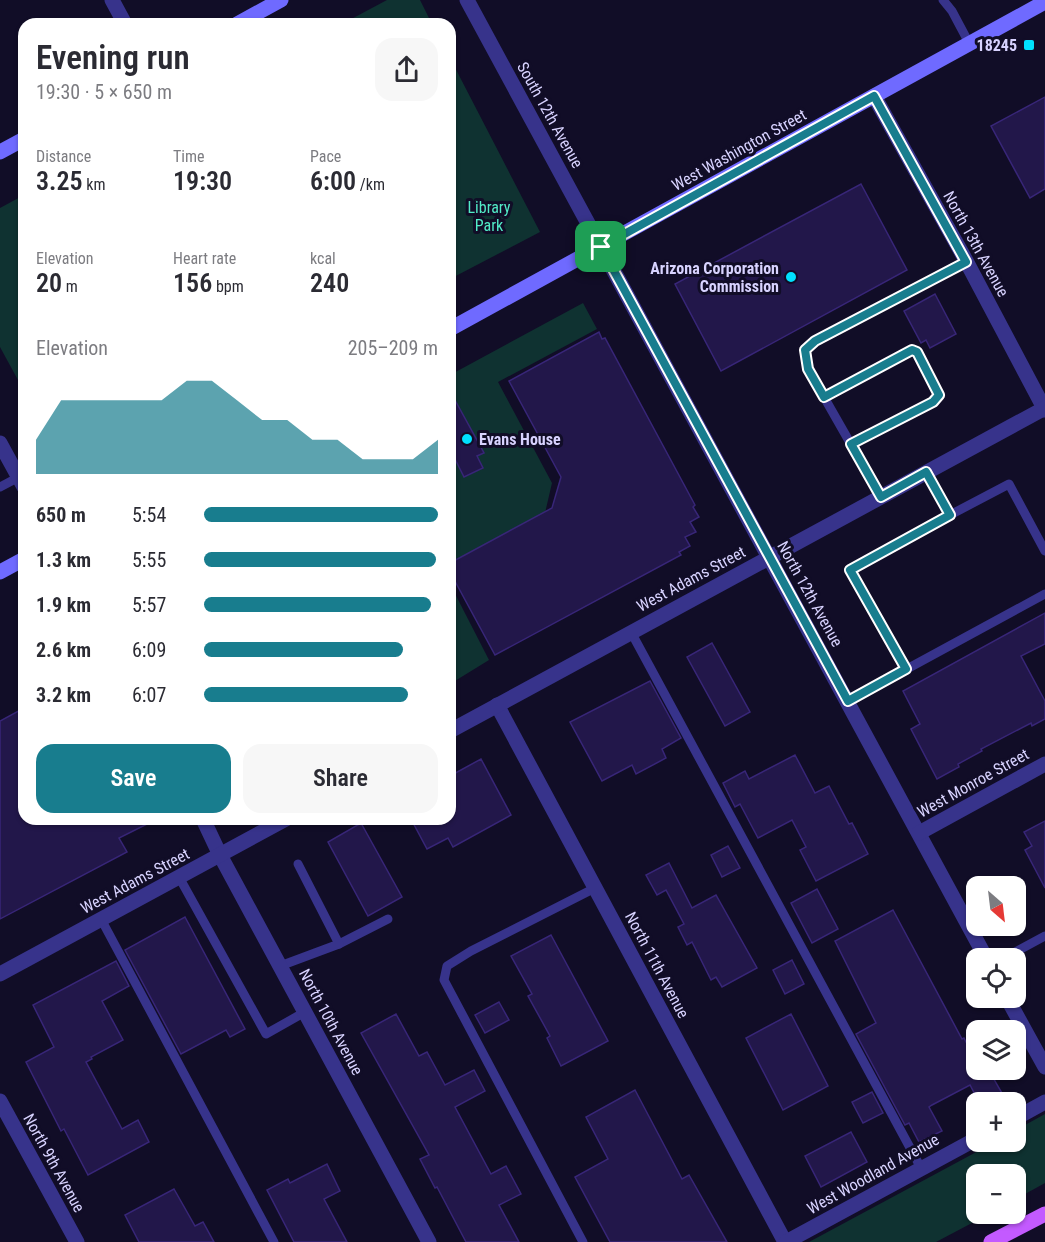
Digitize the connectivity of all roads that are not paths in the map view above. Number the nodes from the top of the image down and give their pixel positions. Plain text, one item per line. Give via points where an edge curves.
1 (112, 0) edge
2 (281, 0) edge
3 (467, 0) edge
4 (943, 0) edge
5 (1045, 2) edge
6 (122, 18) edge
7 (255, 18) edge
8 (969, 43) junction
9 (874, 96) junction
10 (18, 142) edge
11 (0, 152) edge
12 (601, 247) junction
13 (966, 262) junction
14 (456, 326) edge
15 (824, 397) junction
16 (1045, 409) edge
17 (0, 443) edge
18 (851, 444) junction
19 (926, 472) junction
20 (18, 476) edge
21 (18, 483) edge
22 (0, 487) edge
23 (881, 497) junction
24 (950, 515) junction
25 (1045, 551) edge
26 (769, 558) junction
27 (18, 562) edge
28 (0, 572) edge
29 (1045, 594) edge
30 (631, 632) junction
31 (906, 669) junction
32 (848, 701) junction
33 (497, 705) junction
34 (456, 727) edge
35 (1045, 764) edge
36 (205, 825) edge
37 (275, 825) edge
38 (919, 833) junction
39 (220, 855) junction
40 (298, 864) dead end
41 (179, 877) junction
42 (595, 888) junction
43 (101, 919) junction
44 (388, 919) dead end
45 (1045, 936) edge
46 (339, 944) junction
47 (981, 948) edge
48 (1023, 948) edge
49 (280, 966) junction
50 (0, 974) edge
51 (1013, 1008) edge
52 (305, 1012) junction
53 (1045, 1067) edge
54 (0, 1101) edge
55 (1045, 1102) edge
56 (1026, 1112) edge
57 (966, 1143) edge
58 (921, 1168) junction
59 (1045, 1214) edge
60 (77, 1242) edge
61 (274, 1242) edge
62 (429, 1242) edge
63 (583, 1242) edge
64 (786, 1242) edge
65 (991, 1242) edge

1 - 6 street
2 - 7 main road
3 - 12 street, South 12th Avenue
4 - 8 lane
5 - 8 main road, West Washington Street
8 - 9 main road, West Washington Street
9 - 12 main road, West Washington Street
9 - 13 street, North 13th Avenue
10 - 11 main road
12 - 14 main road, West Washington Street
12 - 26 street, North 12th Avenue
13 - 15 lane via 815,341 805,350 808,369
13 - 16 street, North 13th Avenue
15 - 18 lane
15 - 18 lane via 912,350 917,352 939,395 933,402
16 - 19 street, West Adams Street
17 - 20 street
18 - 23 lane
19 - 23 street, West Adams Street
19 - 24 lane
21 - 22 lane
23 - 26 street, West Adams Street
24 - 25 lane via 1009,484
24 - 31 lane via 850,570
26 - 30 street, West Adams Street
26 - 32 street, North 12th Avenue
27 - 28 main road
29 - 31 lane
30 - 33 street, West Adams Street
30 - 58 lane
31 - 32 lane
32 - 38 street, North 12th Avenue
33 - 34 street, West Adams Street
33 - 42 street, North 11th Avenue
35 - 38 street, West Monroe Street
36 - 39 street, North 10th Avenue
37 - 39 street, West Adams Street
38 - 47 street, North 12th Avenue
39 - 41 street, West Adams Street
39 - 49 street, North 10th Avenue
40 - 46 lane
41 - 43 street, West Adams Street
41 - 52 lane via 266,1034
42 - 63 lane via 471,951 447,966 444,980
42 - 64 street, North 11th Avenue
43 - 50 street, West Adams Street
43 - 61 lane
44 - 46 lane
45 - 48 lane
46 - 49 lane
49 - 52 street, North 10th Avenue
51 - 53 street
52 - 62 street, North 10th Avenue
54 - 60 street, North 9th Avenue
55 - 56 street
57 - 58 street, West Woodland Avenue
58 - 64 street, West Woodland Avenue
59 - 65 main road

